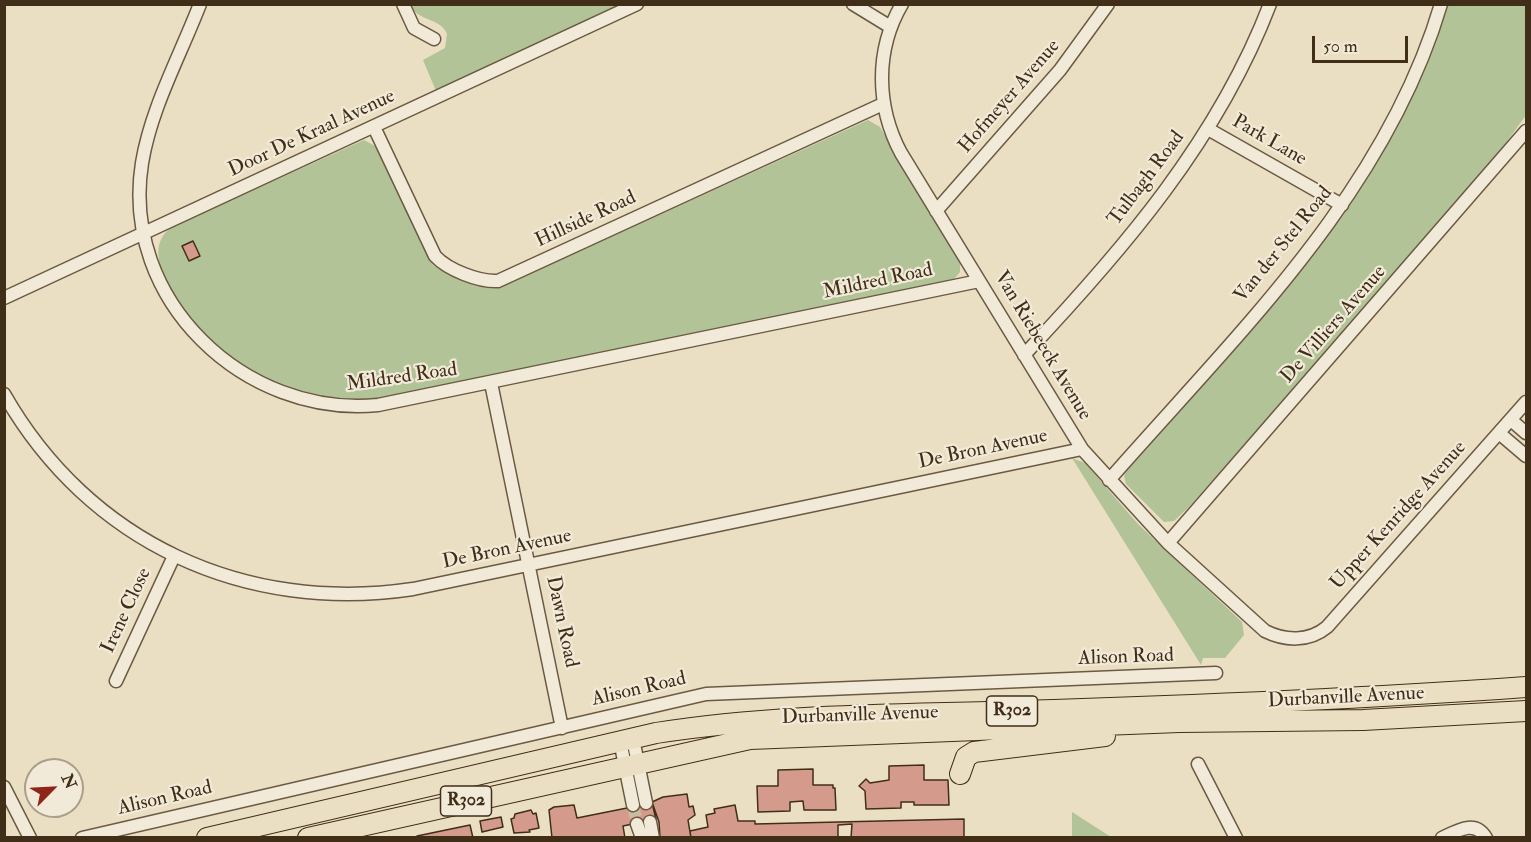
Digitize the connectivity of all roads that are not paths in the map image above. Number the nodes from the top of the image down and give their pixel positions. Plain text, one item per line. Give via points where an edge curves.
1 (403, 4) edge
2 (637, 4) edge
3 (854, 4) edge
4 (902, 4) edge
5 (1107, 4) edge
6 (1270, 4) edge
7 (1441, 4) edge
8 (201, 5) edge
9 (889, 26) junction
10 (434, 39) dead end
11 (884, 104) junction
12 (374, 127) junction
13 (1208, 129) junction
14 (1527, 130) edge
15 (1342, 205) junction
16 (936, 211) junction
17 (145, 232) junction
18 (979, 281) junction
19 (4, 298) edge
20 (1024, 355) junction
21 (491, 383) junction
22 (4, 394) edge
23 (1527, 402) edge
24 (1511, 420) junction
25 (1499, 433) junction
26 (1527, 433) edge
27 (1082, 449) junction
28 (1527, 456) edge
29 (1109, 480) junction
30 (1168, 543) junction
31 (174, 556) junction
32 (529, 566) junction
33 (1290, 638) joint
34 (1216, 674) dead end
35 (116, 681) dead end
36 (1527, 687) edge
37 (1527, 711) edge
38 (1179, 722) junction
39 (562, 728) junction
40 (627, 740) junction
41 (632, 764) junction
42 (1198, 764) dead end
43 (960, 774) dead end
44 (4, 787) edge
45 (640, 804) tunnel mouth
46 (30, 837) edge
47 (82, 837) edge
48 (207, 837) edge
49 (308, 837) edge
50 (642, 837) edge
51 (653, 837) edge
52 (1236, 837) edge
53 (1442, 837) edge
54 (1486, 837) edge

1 - 10 street via 414,28
2 - 12 street, Door De Kraal Avenue
3 - 9 street
4 - 9 street, Van Riebeeck Avenue
5 - 16 street, Hofmeyer Avenue via 1060,70
6 - 13 street, Tulbagh Road via 1238,79
7 - 15 street, Van der Stel Road via 1392,123 1370,165
8 - 17 street, Mildred Road via 158,107 147,144 141,185
9 - 11 street, Van Riebeeck Avenue via 882,76
11 - 12 street, Hillside Road via 498,281 486,281 448,267 435,256
11 - 16 street, Van Riebeeck Avenue via 896,142
12 - 17 street, Door De Kraal Avenue
13 - 15 street, Park Lane
13 - 20 street, Tulbagh Road via 1144,220
14 - 30 street, De Villiers Avenue
15 - 29 street, Van der Stel Road via 1280,286
16 - 18 street, Van Riebeeck Avenue
17 - 19 street, Door De Kraal Avenue
17 - 21 street, Mildred Road via 159,278 187,324 214,353 262,386 318,404 358,407
18 - 20 street, Van Riebeeck Avenue
18 - 21 street, Mildred Road
20 - 27 street, Van Riebeeck Avenue
21 - 32 street, Dawn Road
22 - 31 street, De Bron Avenue via 42,451 77,489 132,533
23 - 24 street, Upper Kenridge Avenue
24 - 25 street, Upper Kenridge Avenue
24 - 26 street
25 - 28 street
25 - 33 street, Upper Kenridge Avenue via 1327,627 1312,636
27 - 29 street, Van Riebeeck Avenue
27 - 32 street, De Bron Avenue
29 - 30 street, Van Riebeeck Avenue
30 - 33 street, Van Riebeeck Avenue via 1260,627
31 - 32 street, De Bron Avenue via 254,584 329,593 386,593
31 - 35 street, Irene Close
32 - 39 street, Dawn Road
34 - 39 street, Alison Road via 706,694
36 - 40 main road, Durbanville Avenue / R302 via 1237,704 745,721
37 - 38 main road, Durbanville Avenue / R302 via 1363,720
38 - 41 main road, Durbanville Avenue / R302 via 762,738
38 - 43 main road via 1136,733 980,750 966,757
39 - 47 street, Alison Road
40 - 41 street
40 - 48 main road, Durbanville Avenue / R302
41 - 45 street
41 - 49 main road, Durbanville Avenue / R302
42 - 52 street
44 - 46 street
50 - 51 street via 644,823
53 - 54 street via 1473,827

